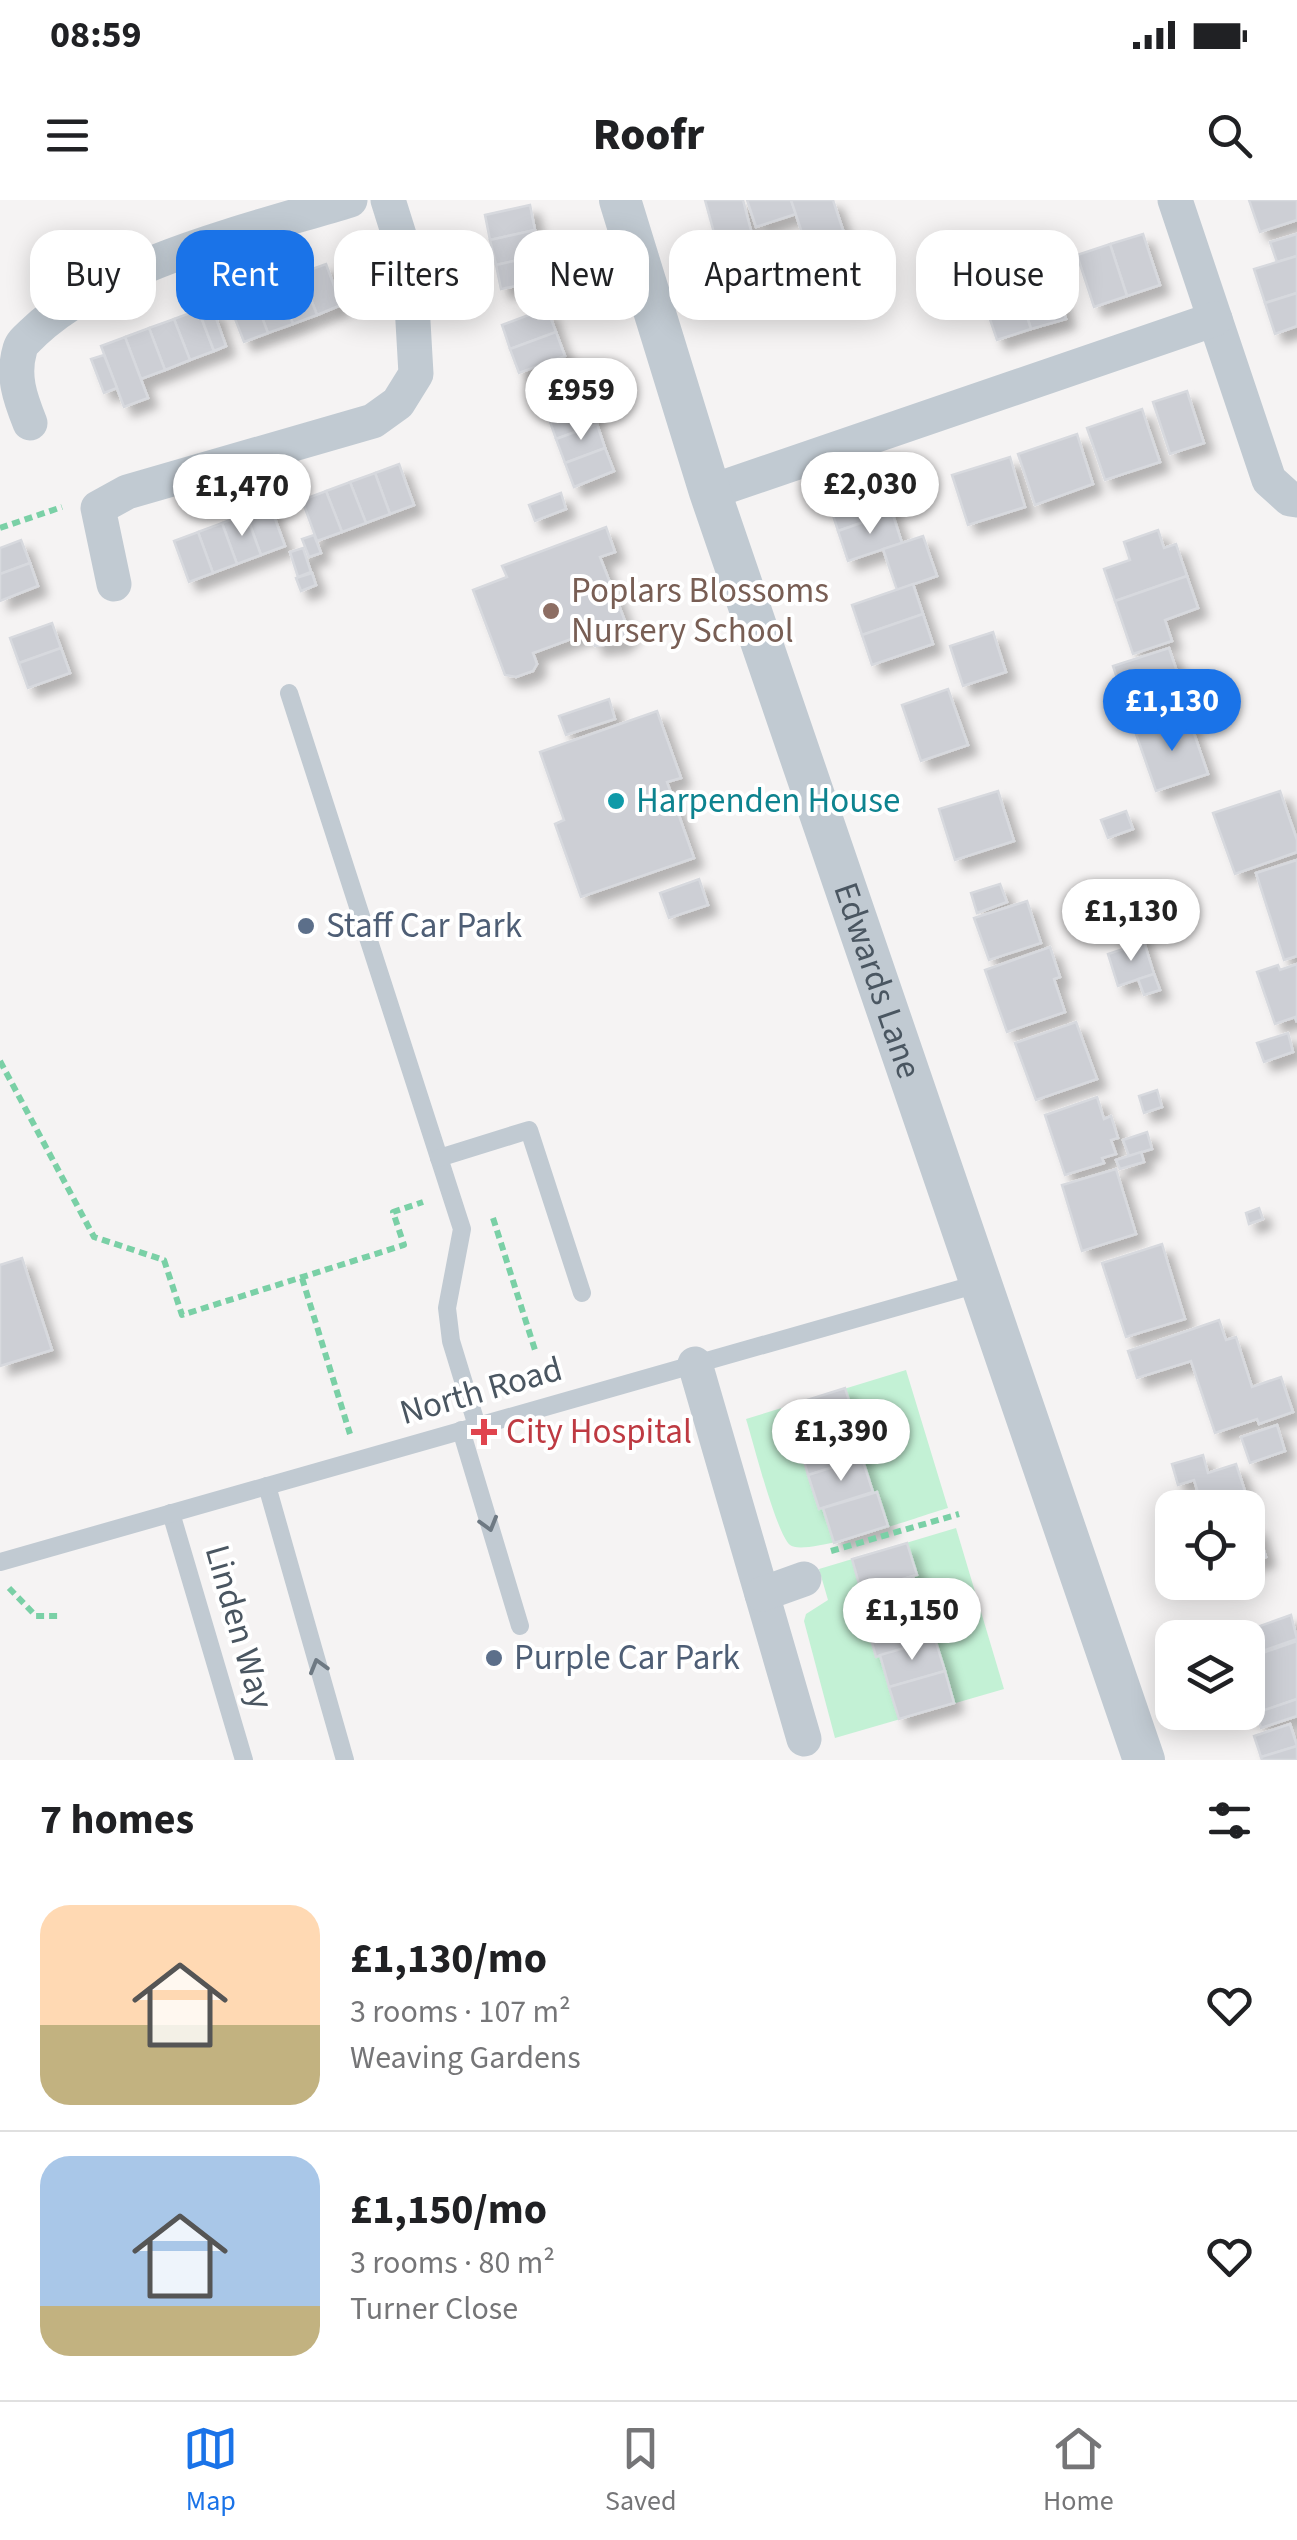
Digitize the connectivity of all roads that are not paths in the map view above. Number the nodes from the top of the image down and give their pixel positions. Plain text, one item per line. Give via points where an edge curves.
1 (350, 200) edge
2 (388, 200) edge
3 (620, 200) edge
4 (1174, 200) edge
5 (1215, 318) junction
6 (10, 340) edge
7 (30, 423) dead end
8 (710, 492) junction
9 (1297, 500) edge
10 (114, 584) dead end
11 (289, 693) dead end
12 (439, 1158) junction
13 (980, 1282) junction
14 (582, 1293) dead end
15 (695, 1364) junction
16 (469, 1428) junction
17 (266, 1486) junction
18 (171, 1513) junction
19 (0, 1562) edge
20 (804, 1579) road end
21 (762, 1594) junction
22 (520, 1626) dead end
23 (804, 1739) dead end
24 (244, 1760) edge
25 (345, 1760) edge
26 (1144, 1760) edge

1 - 6 street via 192,248 101,287
2 - 10 street via 410,270 416,374 398,403 372,421 127,492 98,508
3 - 8 street, Edwards Lane
4 - 5 street
5 - 8 street
5 - 9 street via 1269,480
6 - 7 street
8 - 13 street, Edwards Lane
11 - 12 lane
12 - 14 lane via 529,1130
12 - 16 lane via 462,1229 447,1308
13 - 15 lane, North Road
13 - 26 street, Edwards Lane
15 - 16 lane, North Road
15 - 21 street
16 - 17 lane, North Road
16 -> 22 lane
17 - 18 lane, North Road
25 -> 17 lane
18 - 19 lane, North Road
18 - 24 lane, Linden Way
20 - 21 street
21 - 23 street

